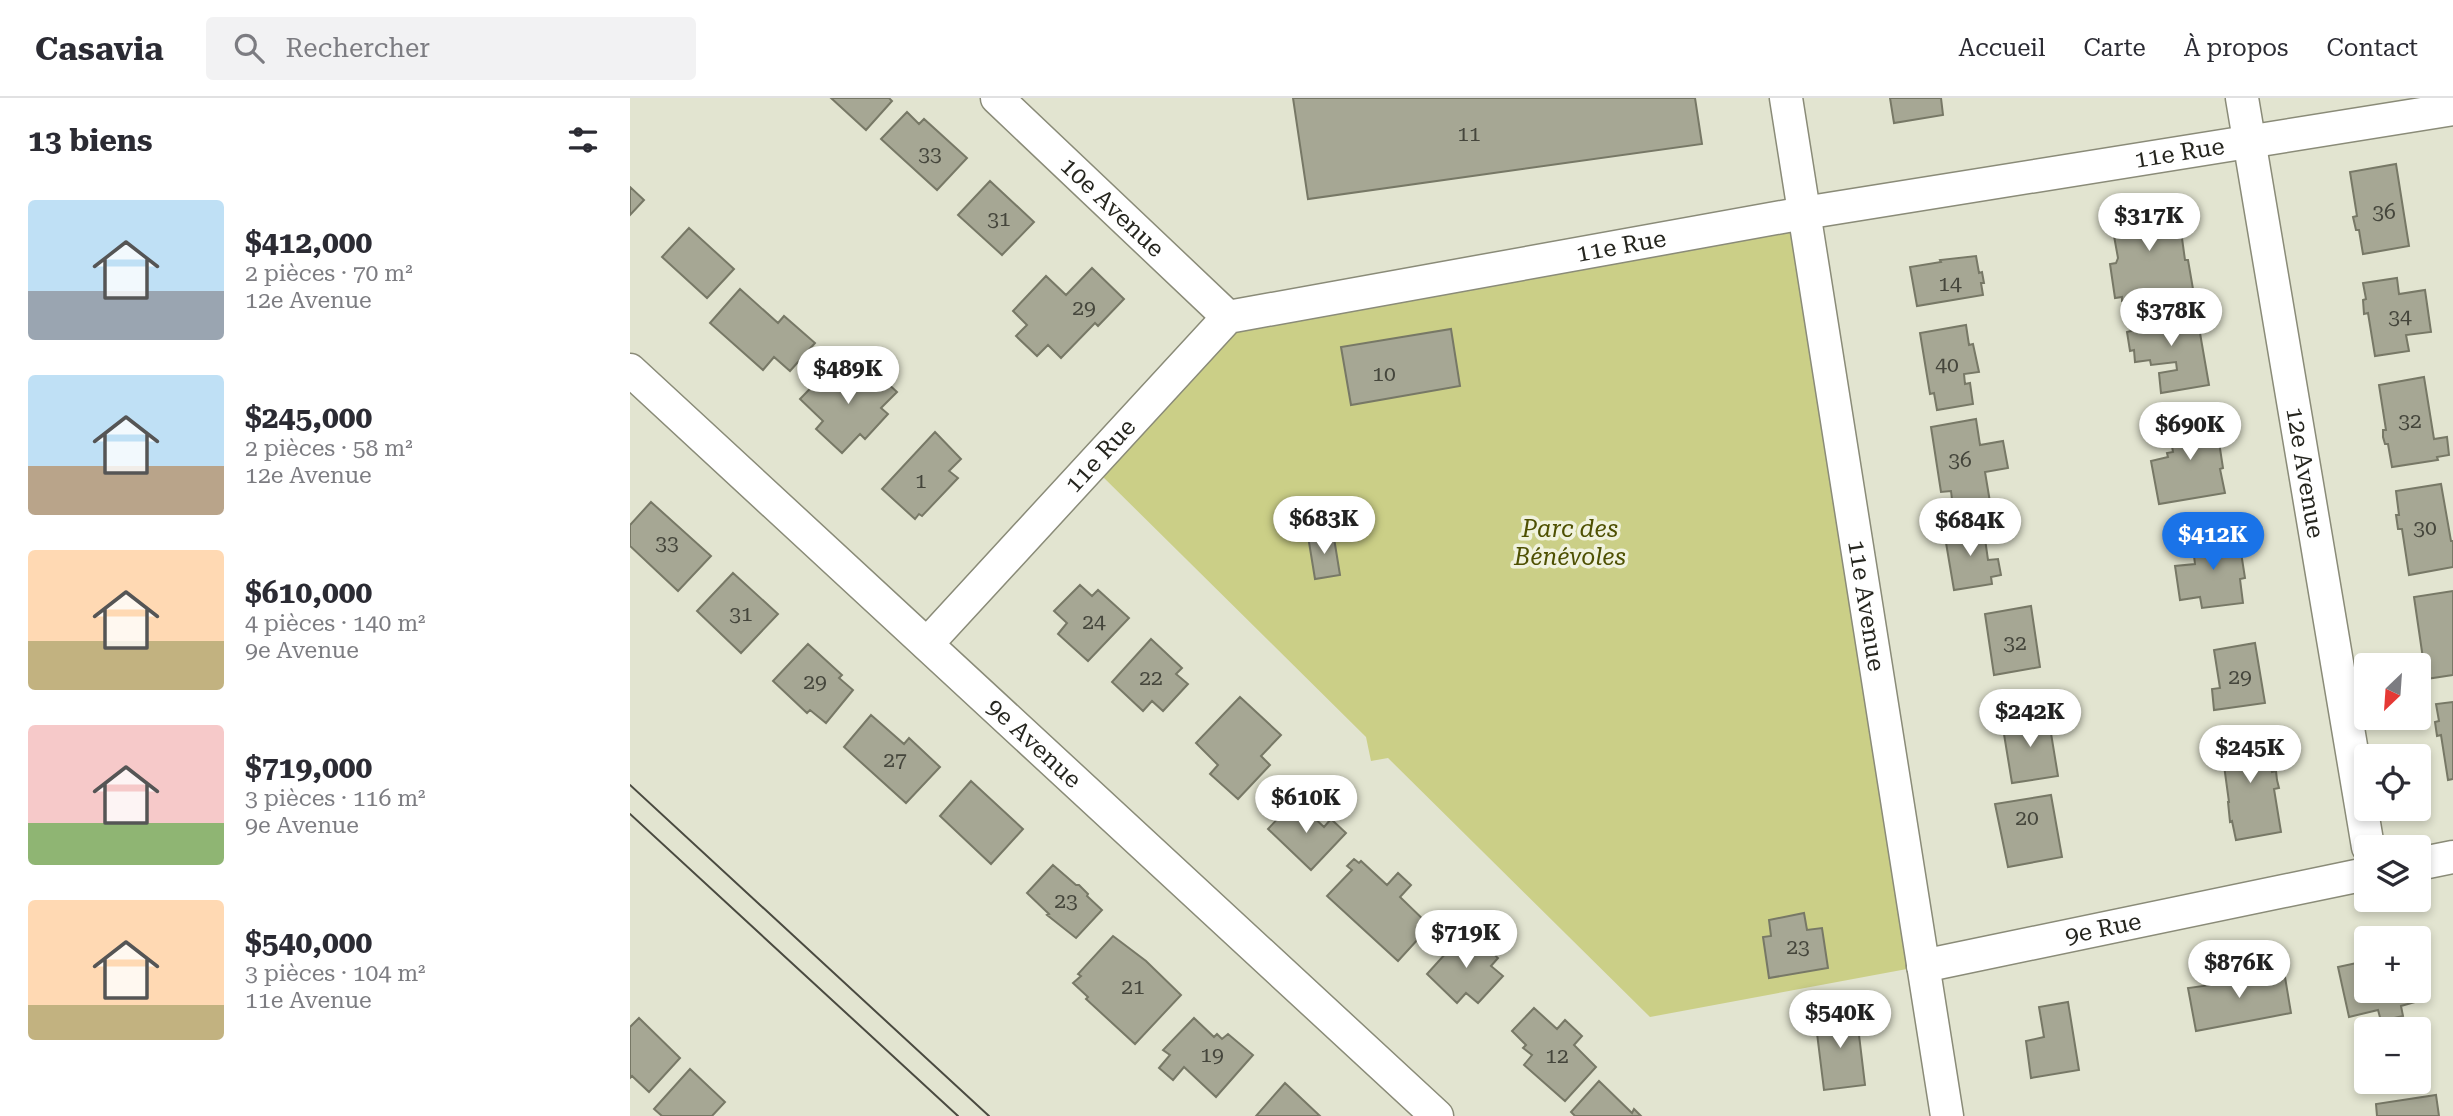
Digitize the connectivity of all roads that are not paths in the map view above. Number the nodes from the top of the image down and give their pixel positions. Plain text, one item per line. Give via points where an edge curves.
1 (997, 98) edge
2 (1786, 98) edge
3 (2242, 98) edge
4 (2453, 109) edge
5 (2249, 141) junction
6 (1804, 213) junction
7 (1228, 317) junction
8 (630, 370) edge
9 (927, 645) junction
10 (2366, 835) edge
11 (2453, 857) edge
12 (2431, 861) edge
13 (2354, 876) edge
14 (1923, 966) junction
15 (1437, 1116) edge
16 (1947, 1116) edge

1 - 7 street, 10e Avenue
2 - 6 street, 11e Avenue
3 - 5 street, 12e Avenue
4 - 5 street, 11e Rue
5 - 6 street, 11e Rue
5 - 10 street, 12e Avenue
6 - 7 street, 11e Rue
6 - 14 street, 11e Avenue
7 - 9 street, 11e Rue
8 - 9 street, 9e Avenue
9 - 15 street, 9e Avenue
11 - 12 street
13 - 14 street, 9e Rue
14 - 16 street, 11e Avenue

